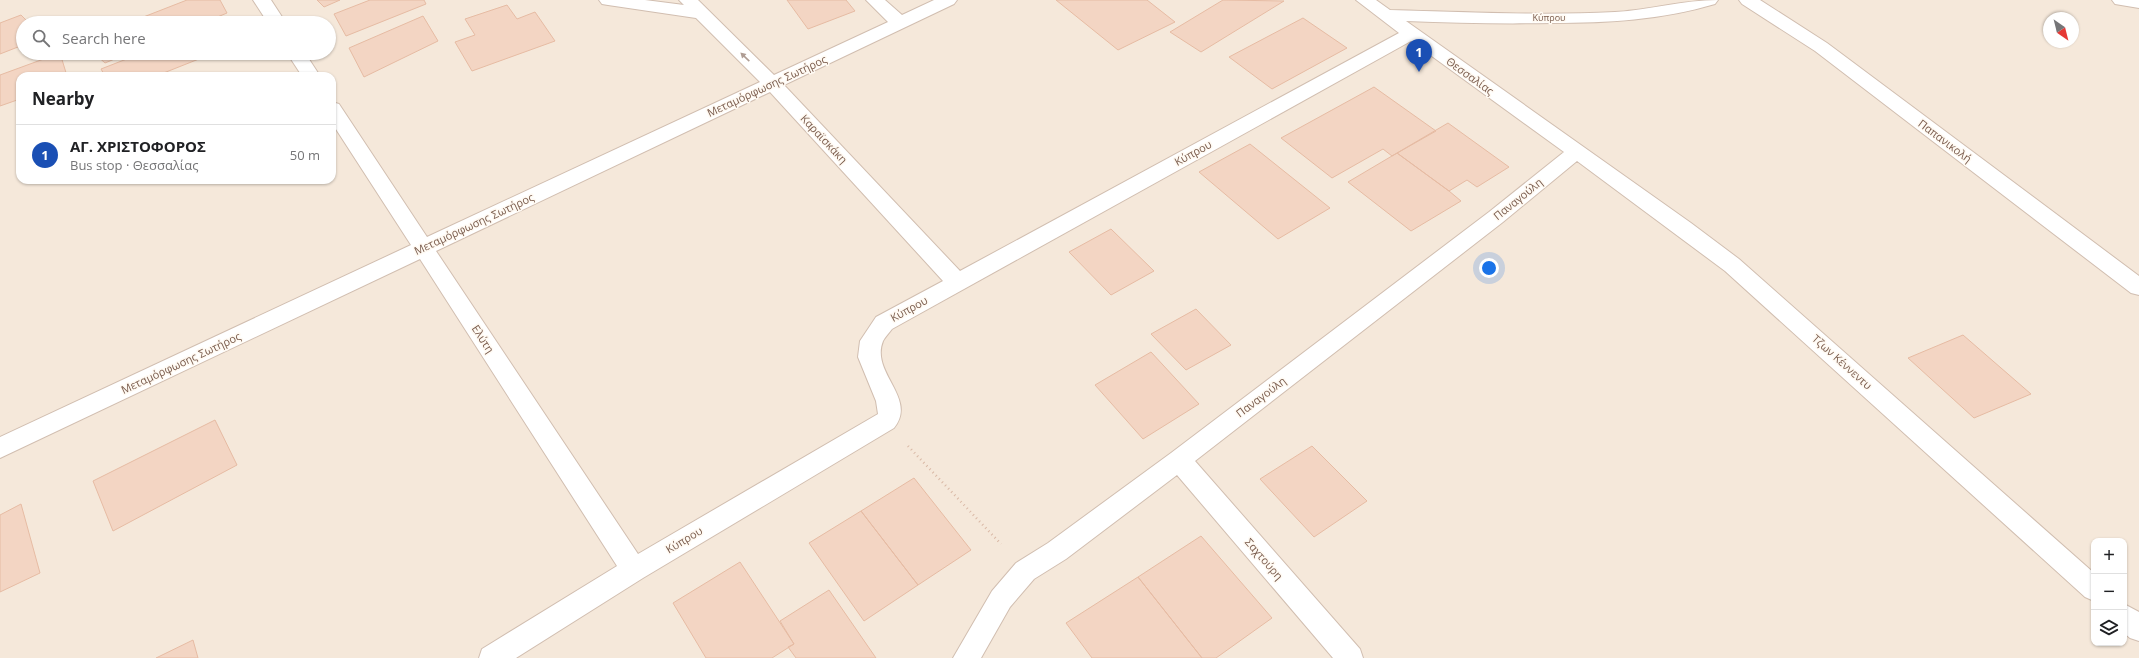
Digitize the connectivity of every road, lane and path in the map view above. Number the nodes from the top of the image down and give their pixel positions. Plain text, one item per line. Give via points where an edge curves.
1 (262, 0) edge
2 (608, 0) edge
3 (688, 0) edge
4 (875, 0) edge
5 (948, 0) edge
6 (1365, 0) edge
7 (1709, 0) edge
8 (1748, 0) edge
9 (2121, 0) edge
10 (2139, 3) edge
11 (700, 13) junction
12 (1387, 15) junction
13 (272, 16) edge
14 (900, 23) junction
15 (1412, 34) junction
16 (301, 60) edge
17 (308, 72) edge
18 (773, 84) junction
19 (336, 114) edge
20 (1576, 152) junction
21 (423, 248) junction
22 (957, 282) junction
23 (2139, 287) edge
24 (886, 421) junction
25 (0, 448) edge
26 (1179, 460) junction
27 (634, 570) junction
28 (1026, 571) junction
29 (2091, 586) edge
30 (2127, 619) edge
31 (2139, 629) edge
32 (492, 658) edge
33 (966, 658) edge
34 (1350, 658) edge

1 - 13 street
2 - 11 street
3 - 11 street, Καραϊσκάκη
4 - 14 street
5 - 14 street, Μεταμόρφωσης Σωτήρος
6 - 12 street, Θεσσαλίας
7 - 12 street, Κύπρου via 1686,8 1629,18 1493,19
8 - 23 street, Παπανικολή via 1821,47
9 - 10 street
18 -> 11 street, Καραϊσκάκη
12 - 15 street, Θεσσαλίας
14 - 18 street, Μεταμόρφωσης Σωτήρος
15 - 20 street, Θεσσαλίας
15 - 22 street, Κύπρου
16 - 17 street
18 - 21 street, Μεταμόρφωσης Σωτήρος
18 - 22 street, Καραϊσκάκη
19 - 21 street, Ελύτη
20 - 26 street, Παναγούλη via 1496,217
20 - 29 street, Τζων Κέννεντυ via 1732,265
21 - 25 street, Μεταμόρφωσης Σωτήρος
21 - 27 street, Ελύτη
22 - 24 street, Κύπρου via 884,323 870,342 869,360 891,410
24 - 27 street, Κύπρου
24 - 28 path
26 - 28 street, Παναγούλη via 1057,551
26 - 34 street, Σαχτούρη
27 - 32 street, Κύπρου
28 - 33 street, Παναγούλη via 1001,599
30 - 31 street

